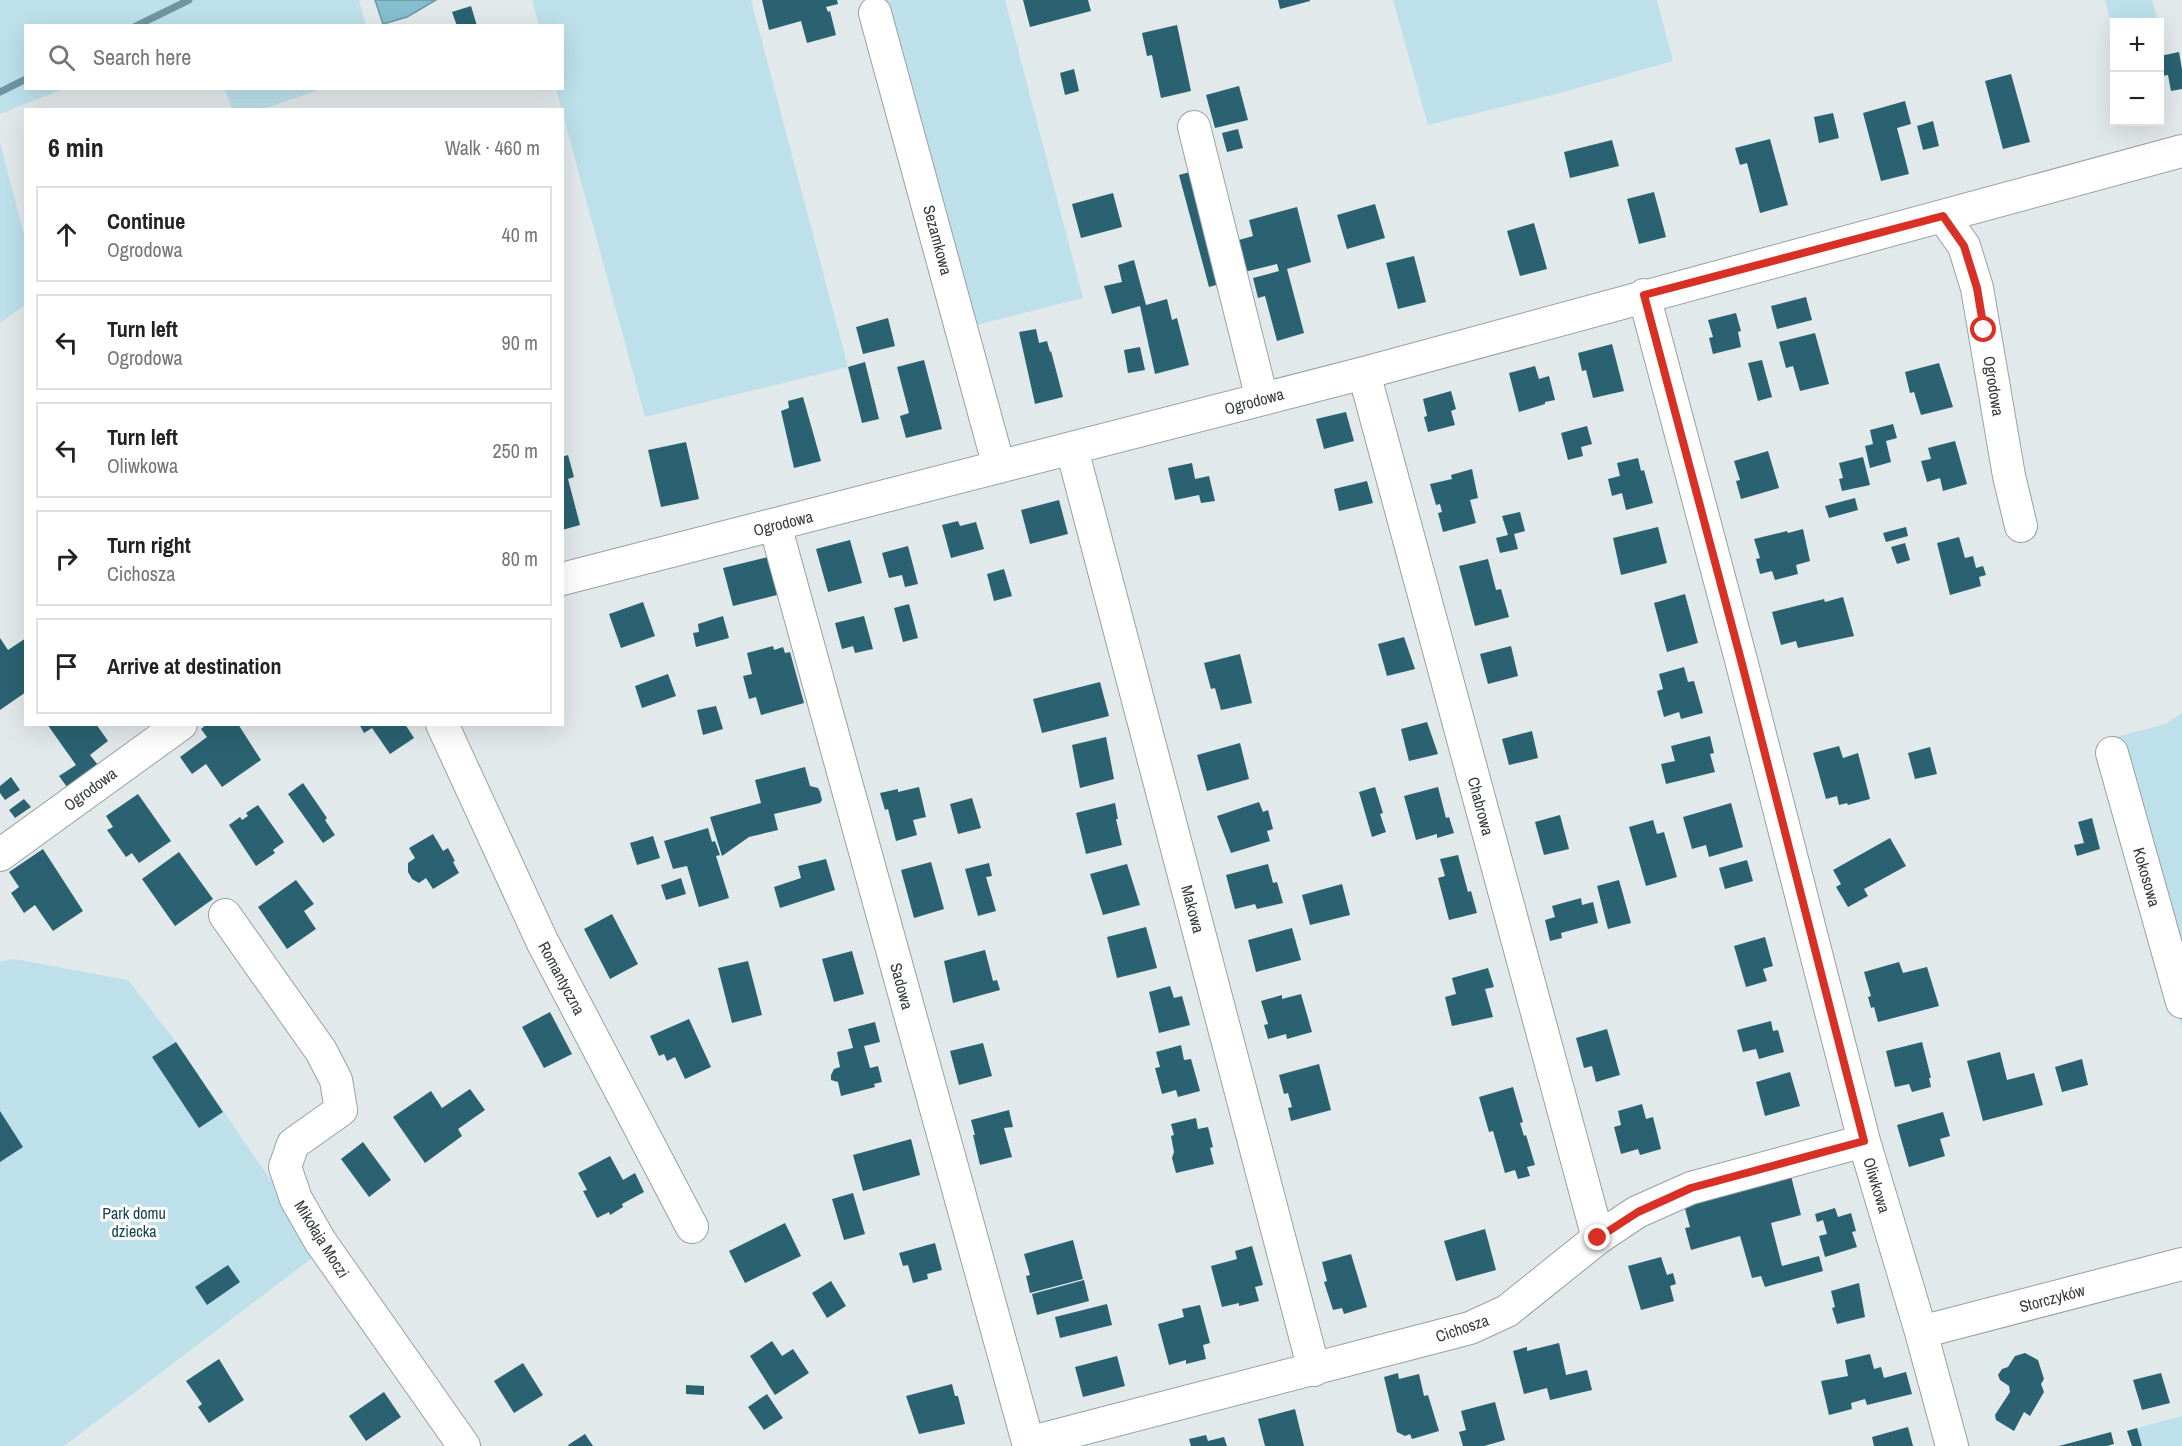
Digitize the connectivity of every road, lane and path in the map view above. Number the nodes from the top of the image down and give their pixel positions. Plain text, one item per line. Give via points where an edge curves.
1 (875, 13) dead end
2 (1194, 127) dead end
3 (2182, 151) edge
4 (1943, 216) junction
5 (1644, 295) junction
6 (1364, 373) junction
7 (1262, 399) junction
8 (1072, 449) junction
9 (999, 468) junction
10 (775, 525) junction
11 (2021, 526) dead end
12 (564, 578) edge
13 (178, 726) edge
14 (443, 726) edge
15 (2112, 753) dead end
16 (0, 855) edge
17 (225, 915) dead end
18 (2182, 1002) edge
19 (1864, 1141) junction
20 (692, 1227) dead end
21 (1598, 1238) junction
22 (2182, 1264) edge
23 (1921, 1332) junction
24 (1314, 1370) junction
25 (1028, 1445) edge
26 (464, 1446) edge
27 (1952, 1446) edge

1 - 9 street, Sezamkowa
2 - 7 street
3 - 4 street, Ogrodowa
4 - 5 street, Ogrodowa
4 - 11 street, Ogrodowa via 1964,246 1977,288
5 - 6 street, Ogrodowa
5 - 19 street, Oliwkowa
6 - 7 street, Ogrodowa
6 - 21 street, Chabrowa
7 - 8 street, Ogrodowa
8 - 9 street, Ogrodowa
8 - 24 street, Makowa
9 - 10 street, Ogrodowa
10 - 12 street, Ogrodowa
10 - 25 street, Sadowa
13 - 16 street, Ogrodowa
14 - 20 street, Romantyczna via 542,941
15 - 18 street, Kokosowa
17 - 26 street, Mikołaja Moczi via 321,1051 336,1080 341,1110 293,1144 285,1167 296,1199 320,1241
19 - 21 street, Cichosza via 1691,1188 1638,1212
19 - 23 street, Oliwkowa
21 - 24 street, Cichosza via 1507,1311 1470,1328
22 - 23 street, Storczyków
23 - 27 street, Oliwkowa
24 - 25 street, Cichosza

